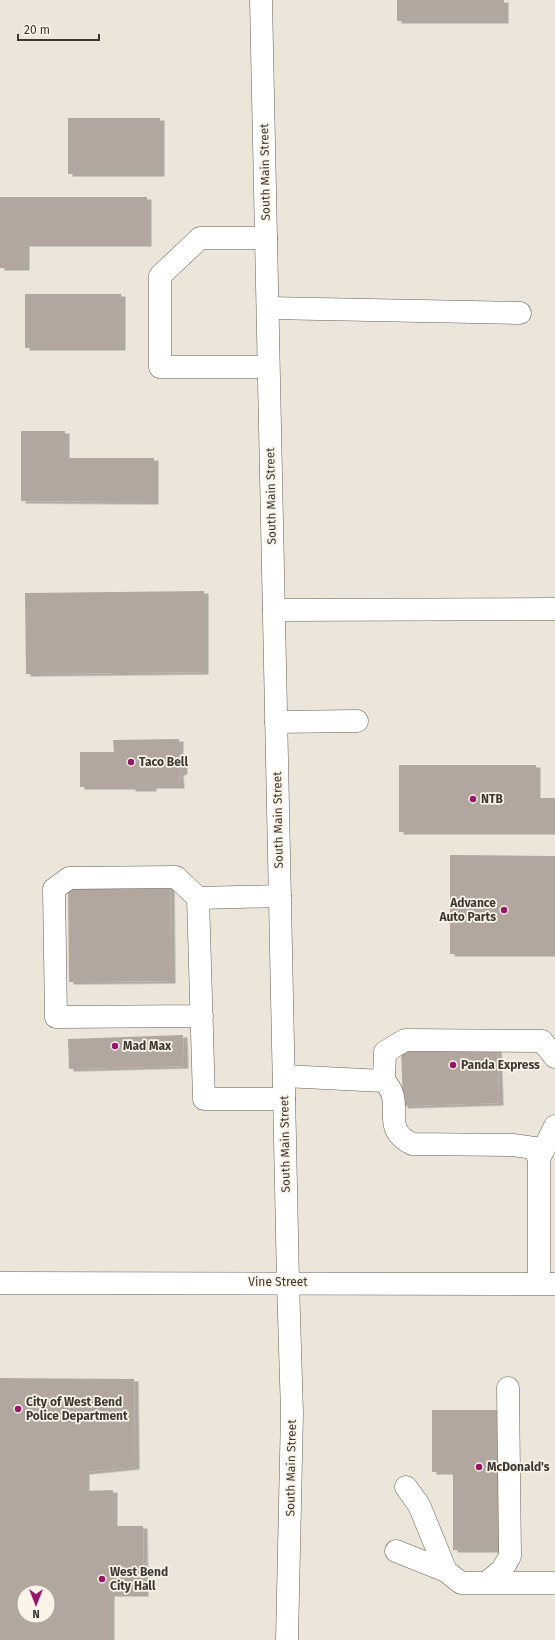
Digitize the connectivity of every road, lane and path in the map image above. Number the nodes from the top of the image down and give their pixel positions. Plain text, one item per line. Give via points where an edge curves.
1 (261, 0) edge
2 (266, 238) junction
3 (268, 308) junction
4 (520, 313) dead end
5 (268, 367) junction
6 (555, 609) edge
7 (274, 610) junction
8 (357, 721) dead end
9 (276, 722) junction
10 (280, 896) junction
11 (198, 898) junction
12 (202, 1016) junction
13 (555, 1057) edge
14 (284, 1076) junction
15 (384, 1080) junction
16 (284, 1099) junction
17 (555, 1126) edge
18 (539, 1159) junction
19 (288, 1282) junction
20 (0, 1283) edge
21 (547, 1284) edge
22 (508, 1388) dead end
23 (406, 1487) dead end
24 (396, 1551) dead end
25 (446, 1571) junction
26 (486, 1583) junction
27 (554, 1583) dead end
28 (287, 1640) edge

1 - 2 main road, South Main Street
2 - 3 main road, South Main Street
2 - 5 main road via 200,238 160,276 160,367
3 - 4 main road
3 - 5 main road, South Main Street
5 - 7 main road, South Main Street
6 - 7 main road
7 - 9 main road, South Main Street
8 - 9 main road
9 - 10 main road, South Main Street
10 - 11 main road
10 - 14 main road, South Main Street
11 - 12 main road
11 - 12 main road via 176,877 69,878 54,889 56,1017
12 - 16 main road via 204,1099
13 - 15 main road via 542,1041 405,1040 385,1052
14 - 15 main road
14 - 16 main road, South Main Street
15 - 18 main road via 391,1088 394,1098 395,1130 402,1139 412,1144 513,1145 534,1148
16 - 19 main road, South Main Street
17 - 18 main road
18 - 21 main road
19 - 20 main road, Vine Street
19 - 21 main road, Vine Street
19 - 28 main road, South Main Street via 292,1413
22 - 26 main road via 510,1556 502,1570
23 - 25 main road via 419,1505
24 - 25 main road
25 - 26 main road via 461,1582
26 - 27 main road

